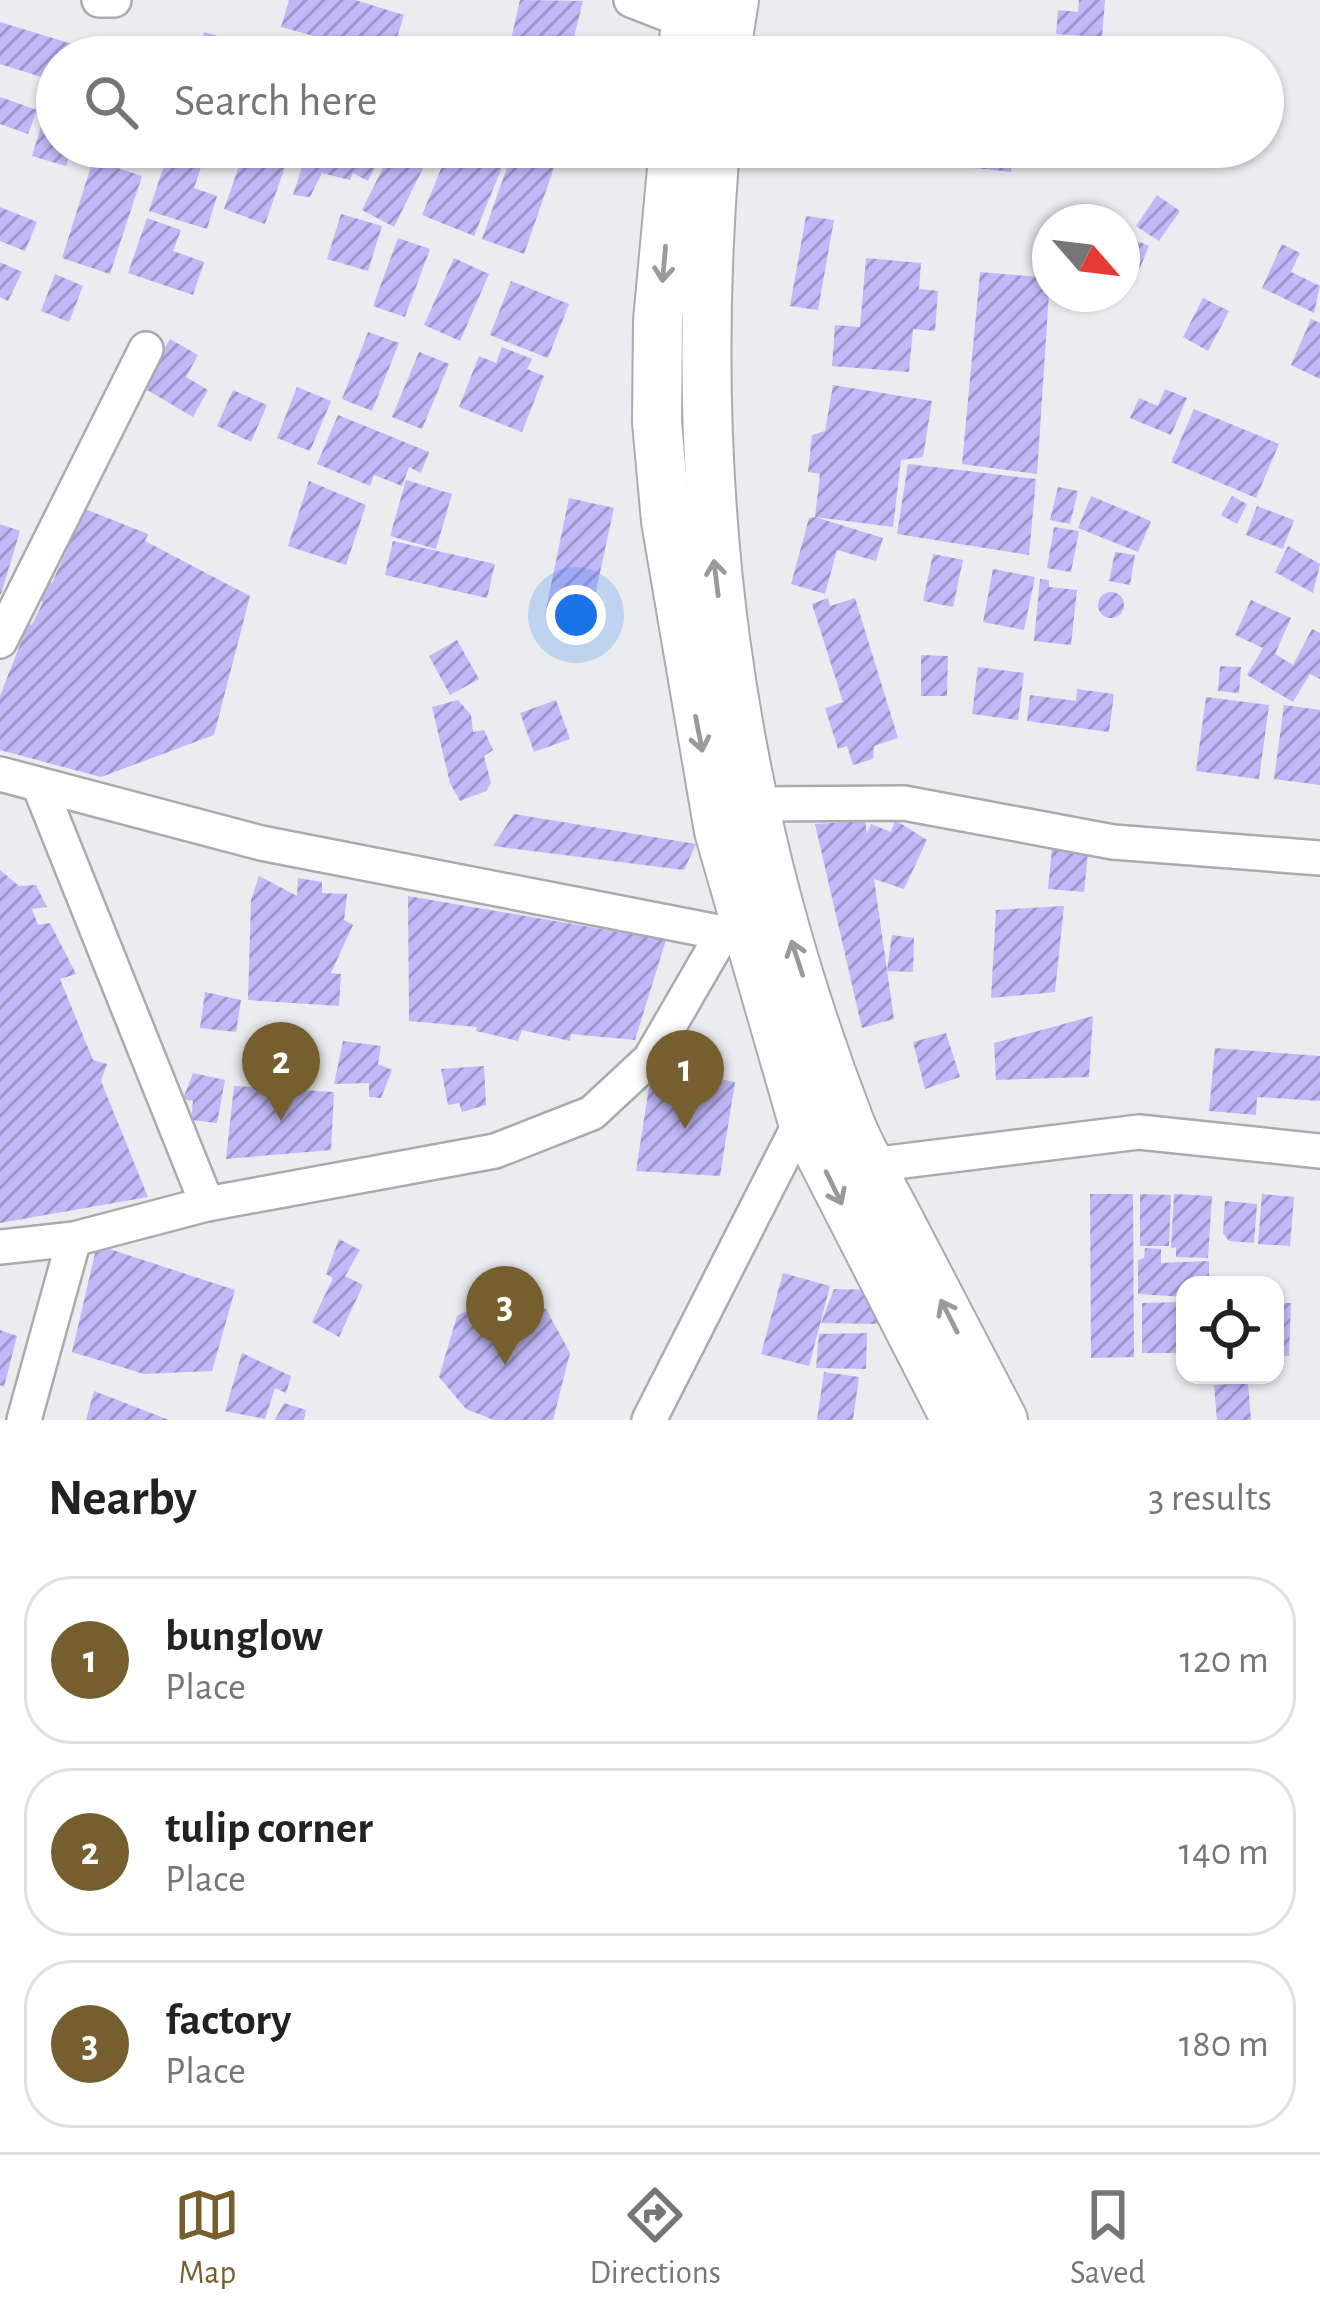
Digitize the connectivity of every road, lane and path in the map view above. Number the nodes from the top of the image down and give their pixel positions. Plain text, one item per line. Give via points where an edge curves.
1 (99, 0) edge
2 (114, 0) edge
3 (631, 0) edge
4 (734, 0) edge
5 (685, 26) edge
6 (728, 36) edge
7 (672, 168) edge
8 (714, 168) edge
9 (146, 349) dead end
10 (0, 641) edge
11 (0, 774) edge
12 (39, 785) junction
13 (753, 804) junction
14 (1320, 858) edge
15 (735, 931) junction
16 (802, 1118) junction
17 (1320, 1151) edge
18 (871, 1165) junction
19 (207, 1204) junction
20 (74, 1239) junction
21 (0, 1247) edge
22 (24, 1420) edge
23 (649, 1420) edge
24 (956, 1420) edge
25 (1003, 1420) edge

1 - 2 street
3 - 5 street
4 - 6 main road
7 -> 15 main road via 657,422 696,722
13 -> 8 main road via 725,649 705,436 703,295
9 - 10 street
11 - 12 street
12 - 15 street via 261,843
12 - 19 street
13 - 14 street via 904,803 1113,842
18 -> 13 main road via 850,1123
15 - 16 main road
15 - 19 street via 650,1059 592,1113 495,1151
16 - 23 street
16 -> 24 main road
17 - 18 street via 1139,1132
25 -> 18 main road
19 - 20 street
20 - 21 street
20 - 22 street

